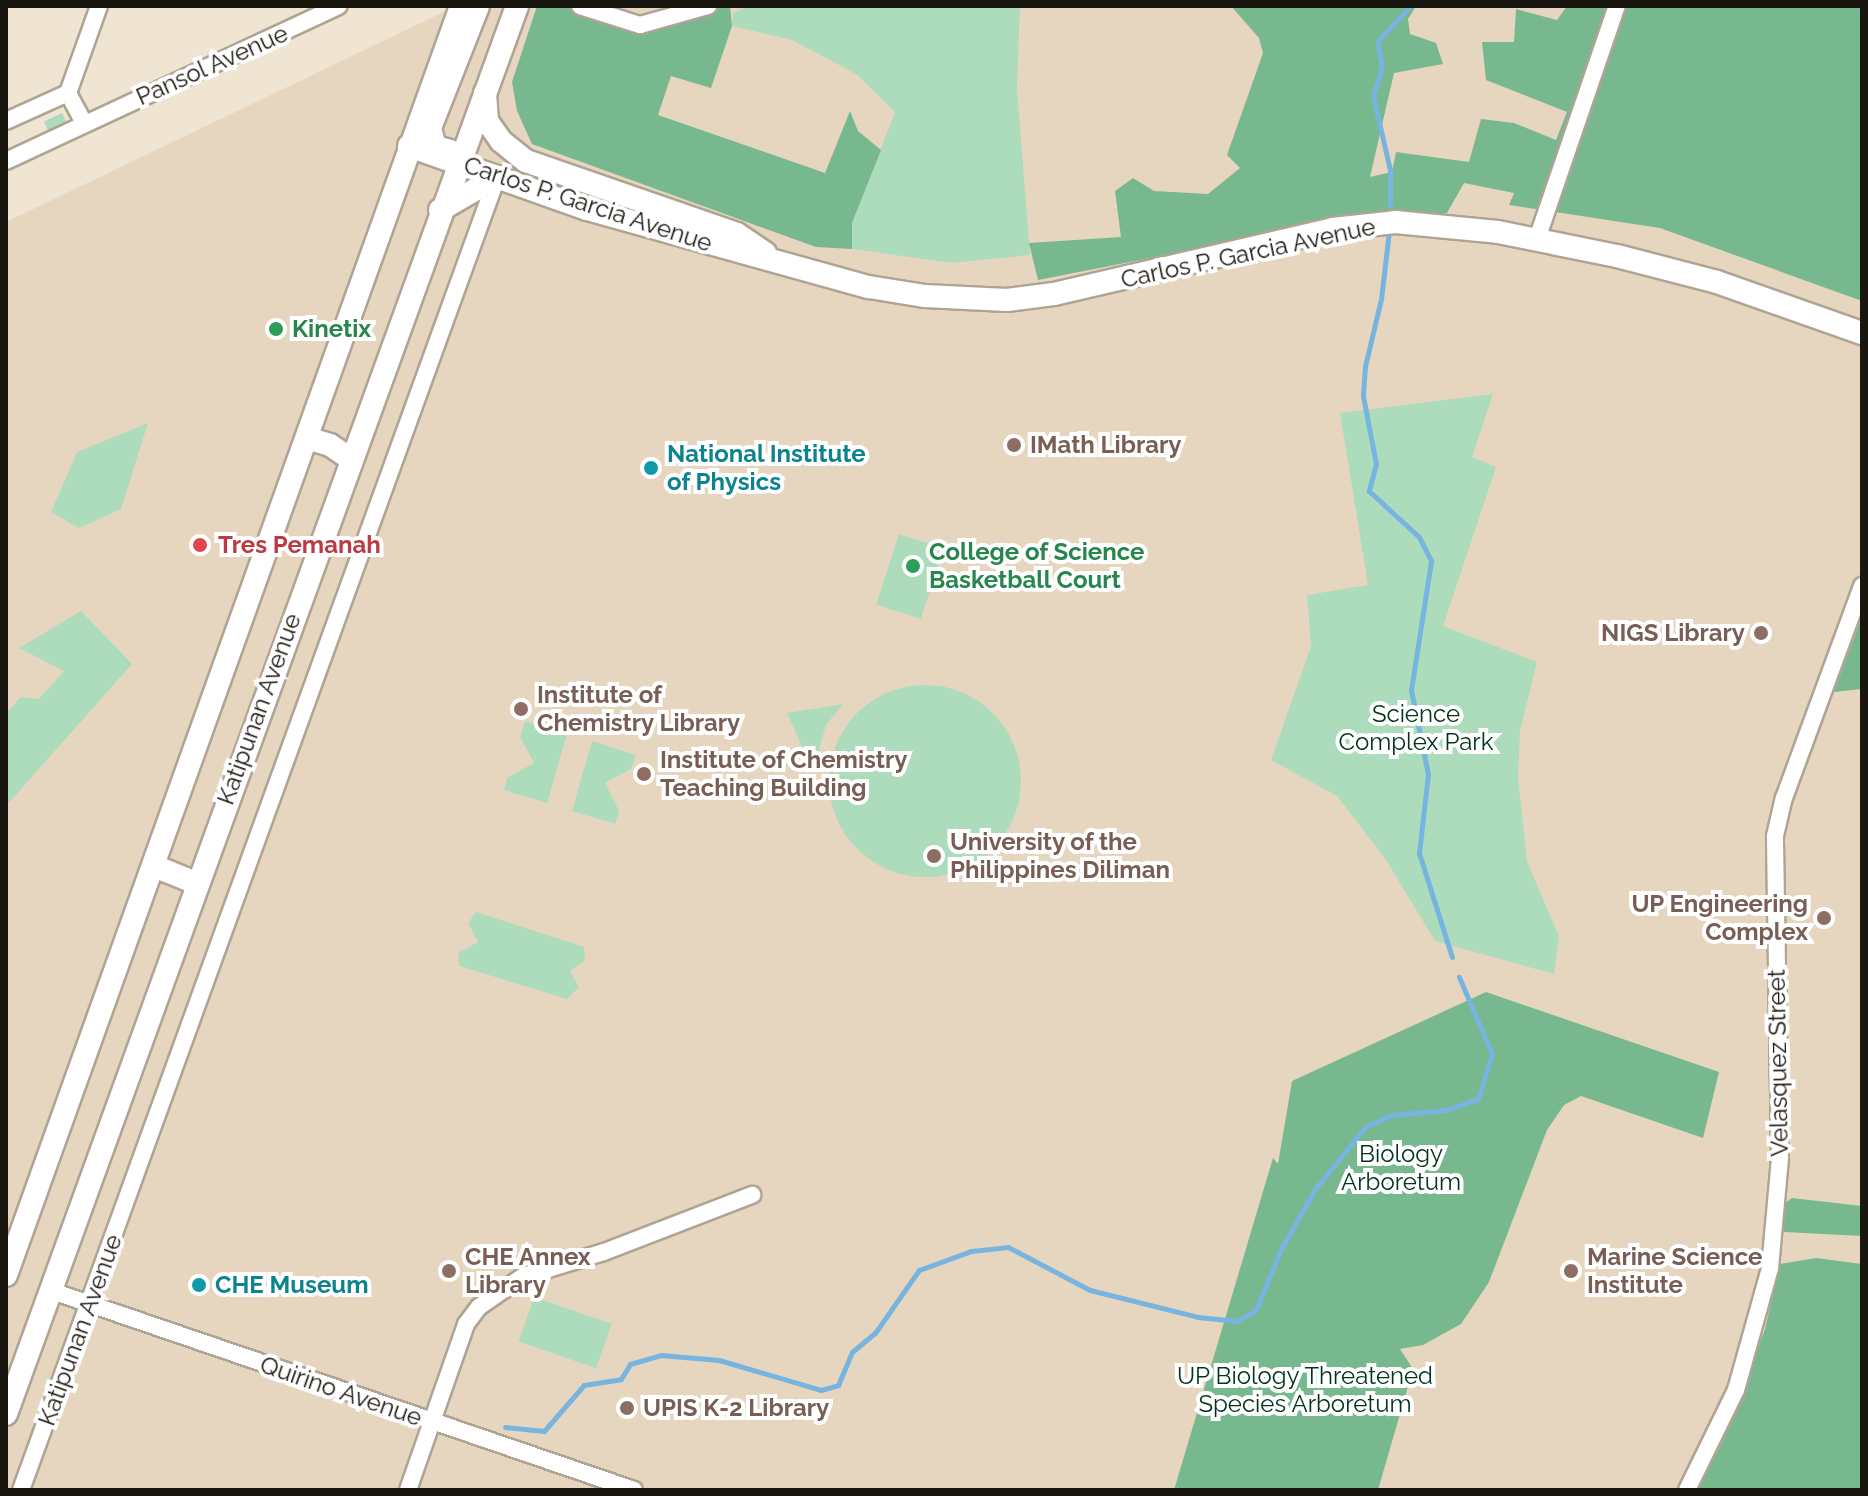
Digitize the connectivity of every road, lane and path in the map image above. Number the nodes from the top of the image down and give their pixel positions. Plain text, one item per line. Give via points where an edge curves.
1 (99, 6) edge
2 (339, 6) edge
3 (461, 6) edge
4 (478, 6) edge
5 (517, 6) edge
6 (580, 6) edge
7 (708, 6) edge
8 (1617, 6) edge
9 (485, 89) junction
10 (68, 93) junction
11 (6, 121) edge
12 (84, 123) junction
13 (409, 146) junction
14 (460, 156) junction
15 (6, 161) edge
16 (497, 177) junction
17 (440, 210) junction
18 (1537, 239) junction
19 (769, 256) junction
20 (1862, 333) edge
21 (307, 438) junction
22 (349, 458) junction
23 (1862, 586) edge
24 (155, 861) junction
25 (198, 878) junction
26 (752, 1195) dead end
27 (6, 1275) edge
28 (49, 1290) junction
29 (90, 1305) junction
30 (6, 1414) edge
31 (431, 1421) junction
32 (21, 1490) edge
33 (408, 1490) edge
34 (634, 1490) edge
35 (1687, 1490) edge

1 - 10 street
2 - 12 street, Pansol Avenue
3 - 13 main road, Katipunan Avenue
4 - 14 main road via 430,128 435,147
5 - 9 main road, Katipunan Avenue
6 - 7 street via 640,25
8 - 18 street
9 - 14 main road, Katipunan Avenue
9 - 19 main road, Carlos P. Garcia Avenue via 487,121 526,161 737,234
10 - 11 street
10 - 12 street
12 - 15 street, Pansol Avenue
13 - 14 main road, Carlos P. Garcia Avenue
13 - 21 main road, Katipunan Avenue
14 - 16 main road, Carlos P. Garcia Avenue
14 - 17 main road, Katipunan Avenue
16 - 17 main road
16 - 19 main road, Carlos P. Garcia Avenue via 587,209
16 - 29 street, Katipunan Avenue
17 - 22 main road, Katipunan Avenue
18 - 19 main road, Carlos P. Garcia Avenue via 1454,225 1362,224 1091,287 1007,300 869,287
18 - 20 main road, Carlos P. Garcia Avenue via 1717,282
21 - 22 main road
21 - 24 main road, Katipunan Avenue
22 - 25 main road, Katipunan Avenue
23 - 35 street, Velasquez Street via 1789,783 1775,836 1780,1158 1770,1268 1736,1390
24 - 25 main road
24 - 27 main road, Katipunan Avenue
25 - 28 main road, Katipunan Avenue
26 - 31 street via 522,1277 501,1291 466,1324
28 - 29 street, Quirino Avenue
28 - 30 main road, Katipunan Avenue
29 - 31 street, Quirino Avenue
29 - 32 street, Katipunan Avenue
31 - 33 street
31 - 34 street, Quirino Avenue

